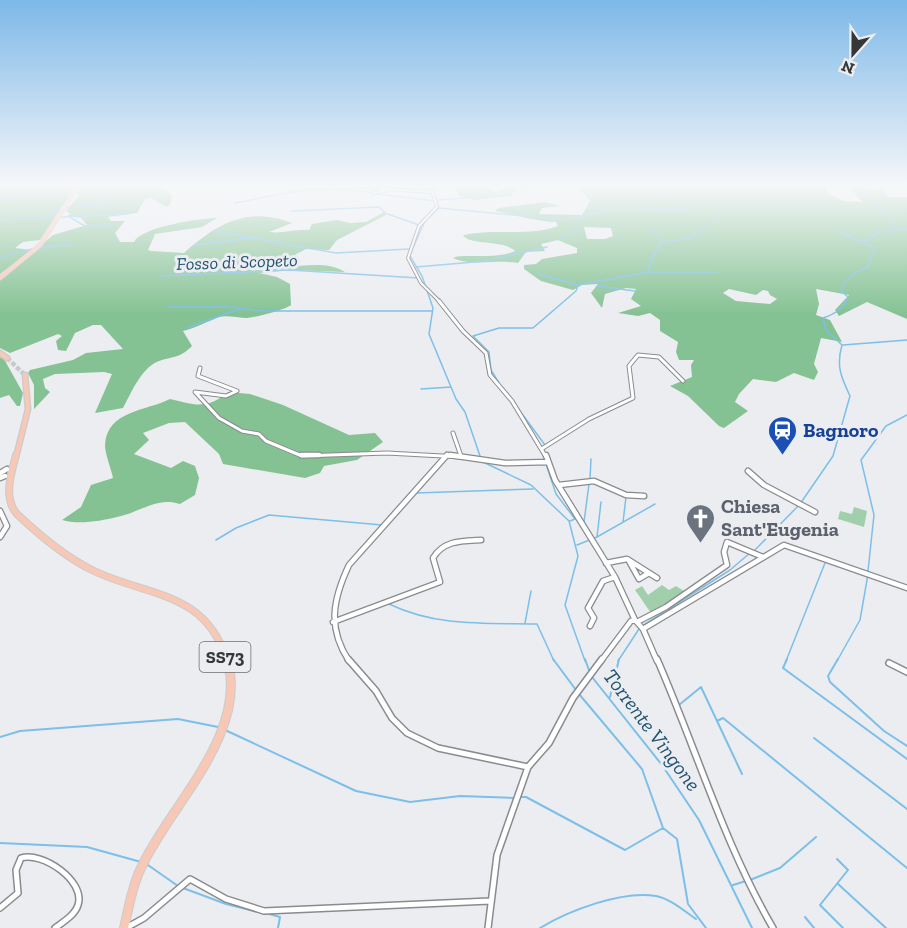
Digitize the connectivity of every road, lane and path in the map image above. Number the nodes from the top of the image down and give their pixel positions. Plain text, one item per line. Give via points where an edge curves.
1 (52, 227) edge
2 (420, 227) edge
3 (0, 278) edge
4 (0, 353) edge
5 (7, 358) tunnel mouth
6 (200, 368) dead end
7 (25, 375) tunnel mouth
8 (682, 381) dead end
9 (453, 433) dead end
10 (543, 448) junction
11 (447, 455) junction
12 (461, 456) junction
13 (548, 462) junction
14 (748, 471) dead end
15 (2, 476) edge
16 (558, 485) junction
17 (644, 496) dead end
18 (0, 511) edge
19 (815, 512) dead end
20 (0, 537) edge
21 (481, 540) dead end
22 (764, 557) junction
23 (628, 560) junction
24 (606, 563) junction
25 (649, 573) junction
26 (615, 577) junction
27 (657, 578) dead end
28 (907, 588) edge
29 (333, 622) junction
30 (639, 625) junction
31 (590, 626) dead end
32 (889, 663) dead end
33 (907, 672) edge
34 (528, 767) junction
35 (490, 901) junction
36 (0, 908) edge
37 (55, 928) edge
38 (125, 928) edge
39 (488, 928) edge
40 (773, 928) edge

1 - 3 main road via 40,246
2 - 10 street via 408,258 419,278 486,353 490,375
4 - 5 main road
6 - 11 street via 198,376 237,391 226,396 195,392 219,418 242,431 259,434 291,453 327,457
7 - 15 main road, SS73 via 30,397 28,411
8 - 10 street via 659,357 633,358 629,366 633,398
9 - 12 street
10 - 13 street
11 - 12 street
11 - 29 street via 349,564 333,607
12 - 13 street via 505,463
13 - 16 street
14 - 19 street via 764,485
15 - 38 main road, SS73 via 6,494 17,513 79,563 101,574 181,599 212,629 229,667 228,705 222,731 143,863
16 - 17 street via 594,481 638,498
16 - 24 street
18 - 20 street via 7,526
21 - 29 street via 456,541 440,547 433,558 440,582
22 - 28 street via 789,545
22 - 30 street
22 - 30 street via 727,542 727,565
23 - 24 street
23 - 25 street
23 - 25 street via 639,579
24 - 26 street
25 - 27 street
26 - 30 street
26 - 31 street via 603,581 588,608 594,618
29 - 34 street via 342,654 376,690 395,722 412,736 436,747
30 - 34 street via 631,621 573,698 549,743
30 - 40 street via 687,727 747,883
32 - 33 street
34 - 35 street via 497,855
35 - 38 street via 271,914 228,902 190,879 173,889 151,914
35 - 39 street
36 - 37 street via 18,893 15,866 26,856 37,855 69,879 80,897 72,914

